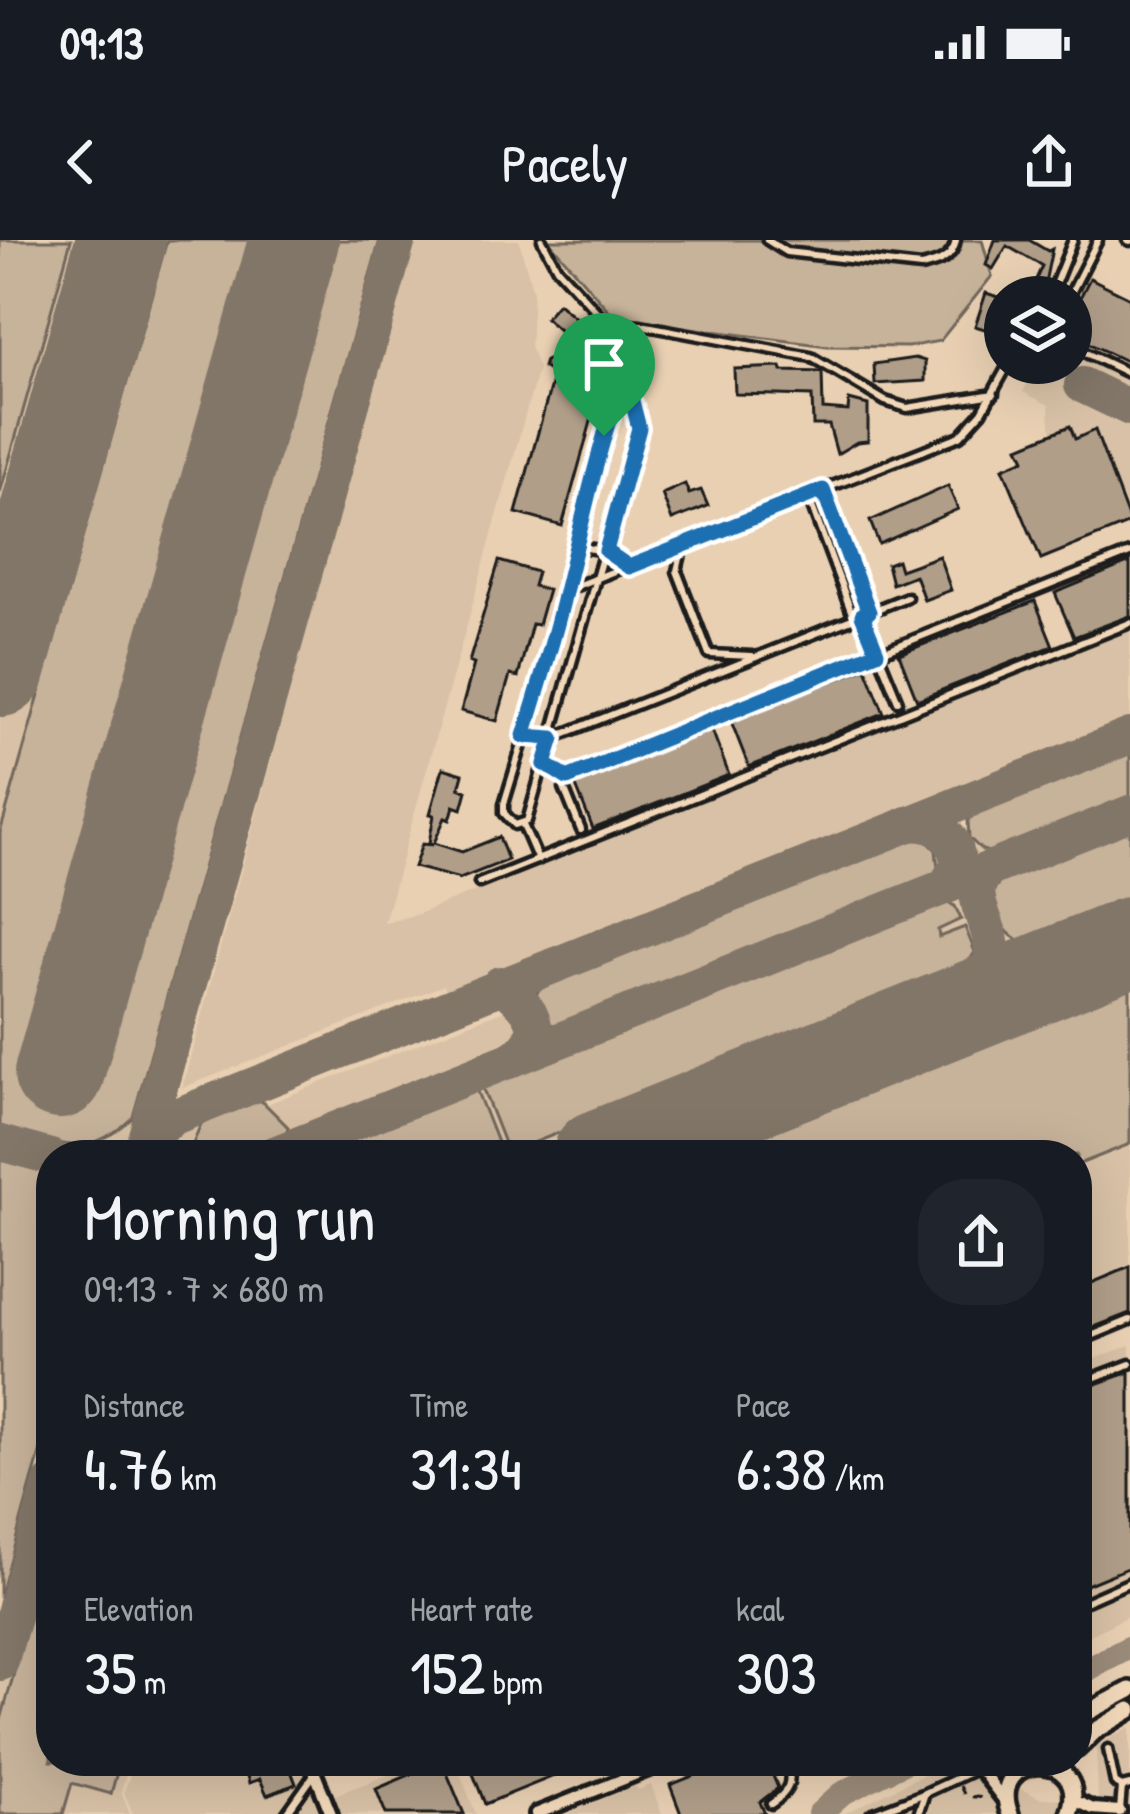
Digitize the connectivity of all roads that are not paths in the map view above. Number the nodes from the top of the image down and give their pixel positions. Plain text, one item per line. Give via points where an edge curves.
1 (542, 240) edge
2 (766, 240) edge
3 (956, 240) edge
4 (1070, 240) edge
5 (1098, 240) edge
6 (1058, 276) edge
7 (1080, 276) edge
8 (605, 323) junction
9 (1092, 356) edge
10 (1130, 374) edge
11 (1000, 384) edge
12 (994, 394) junction
13 (632, 401) junction
14 (823, 490) junction
15 (808, 496) junction
16 (573, 546) junction
17 (683, 546) junction
18 (606, 551) junction
19 (1130, 553) edge
20 (629, 567) junction
21 (598, 579) junction
22 (566, 590) junction
23 (907, 597) dead end
24 (862, 616) junction
25 (1130, 623) edge
26 (877, 652) junction
27 (757, 656) junction
28 (898, 701) dead end
29 (524, 736) junction
30 (553, 738) junction
31 (545, 764) junction
32 (567, 778) junction
33 (522, 824) junction
34 (580, 830) dead end
35 (538, 860) junction
36 (479, 883) dead end
37 (1130, 1320) edge
38 (1092, 1336) edge
39 (1130, 1364) edge
40 (1092, 1378) edge
41 (1130, 1582) edge
42 (1092, 1598) edge
43 (1130, 1690) edge
44 (1092, 1709) edge
45 (1130, 1710) edge
46 (1092, 1734) edge
47 (1108, 1749) dead end
48 (306, 1776) edge
49 (316, 1776) edge
50 (631, 1776) edge
51 (791, 1776) edge
52 (961, 1776) edge
53 (987, 1776) edge
54 (1014, 1776) edge
55 (1069, 1776) edge
56 (1126, 1786) edge
57 (925, 1793) junction
58 (771, 1804) dead end
59 (1003, 1806) edge
60 (1071, 1807) edge
61 (1121, 1812) edge
62 (286, 1814) edge
63 (331, 1814) edge
64 (536, 1814) edge
65 (871, 1814) edge
66 (919, 1814) edge

1 - 8 lane
2 - 3 lane via 786,252 921,268 940,263
4 - 6 lane
5 - 7 lane
8 - 12 lane via 811,356 907,408
8 - 13 lane via 628,346
9 - 10 lane
11 - 12 lane
12 - 14 lane via 960,436
13 - 16 lane via 615,402
13 - 18 lane via 639,428
14 - 15 lane
14 - 24 lane
15 - 17 lane
15 - 24 lane
16 - 18 lane
16 - 22 lane
17 - 20 lane
17 - 27 lane via 677,572 709,654
18 - 20 lane
18 - 21 lane
19 - 26 lane
20 - 21 lane
21 - 22 lane
21 - 30 lane
22 - 29 lane
23 - 24 lane
24 - 26 lane
24 - 27 lane
25 - 35 lane
26 - 28 lane
26 - 32 lane
27 - 30 lane
29 - 30 lane
29 - 33 lane via 503,813
30 - 31 lane
31 - 32 lane
31 - 33 lane
32 - 34 lane
33 - 35 lane
35 - 36 lane
37 - 38 lane
39 - 40 lane
41 - 42 lane
43 - 44 main road
45 - 46 main road
47 - 56 lane via 1115,1783
48 - 62 lane
49 - 63 street
50 - 64 street
51 - 58 lane via 786,1794
52 - 57 lane
53 - 59 street
54 - 59 main road
55 - 60 main road
56 - 61 lane
57 - 65 lane
57 - 66 lane
60 - 61 street

